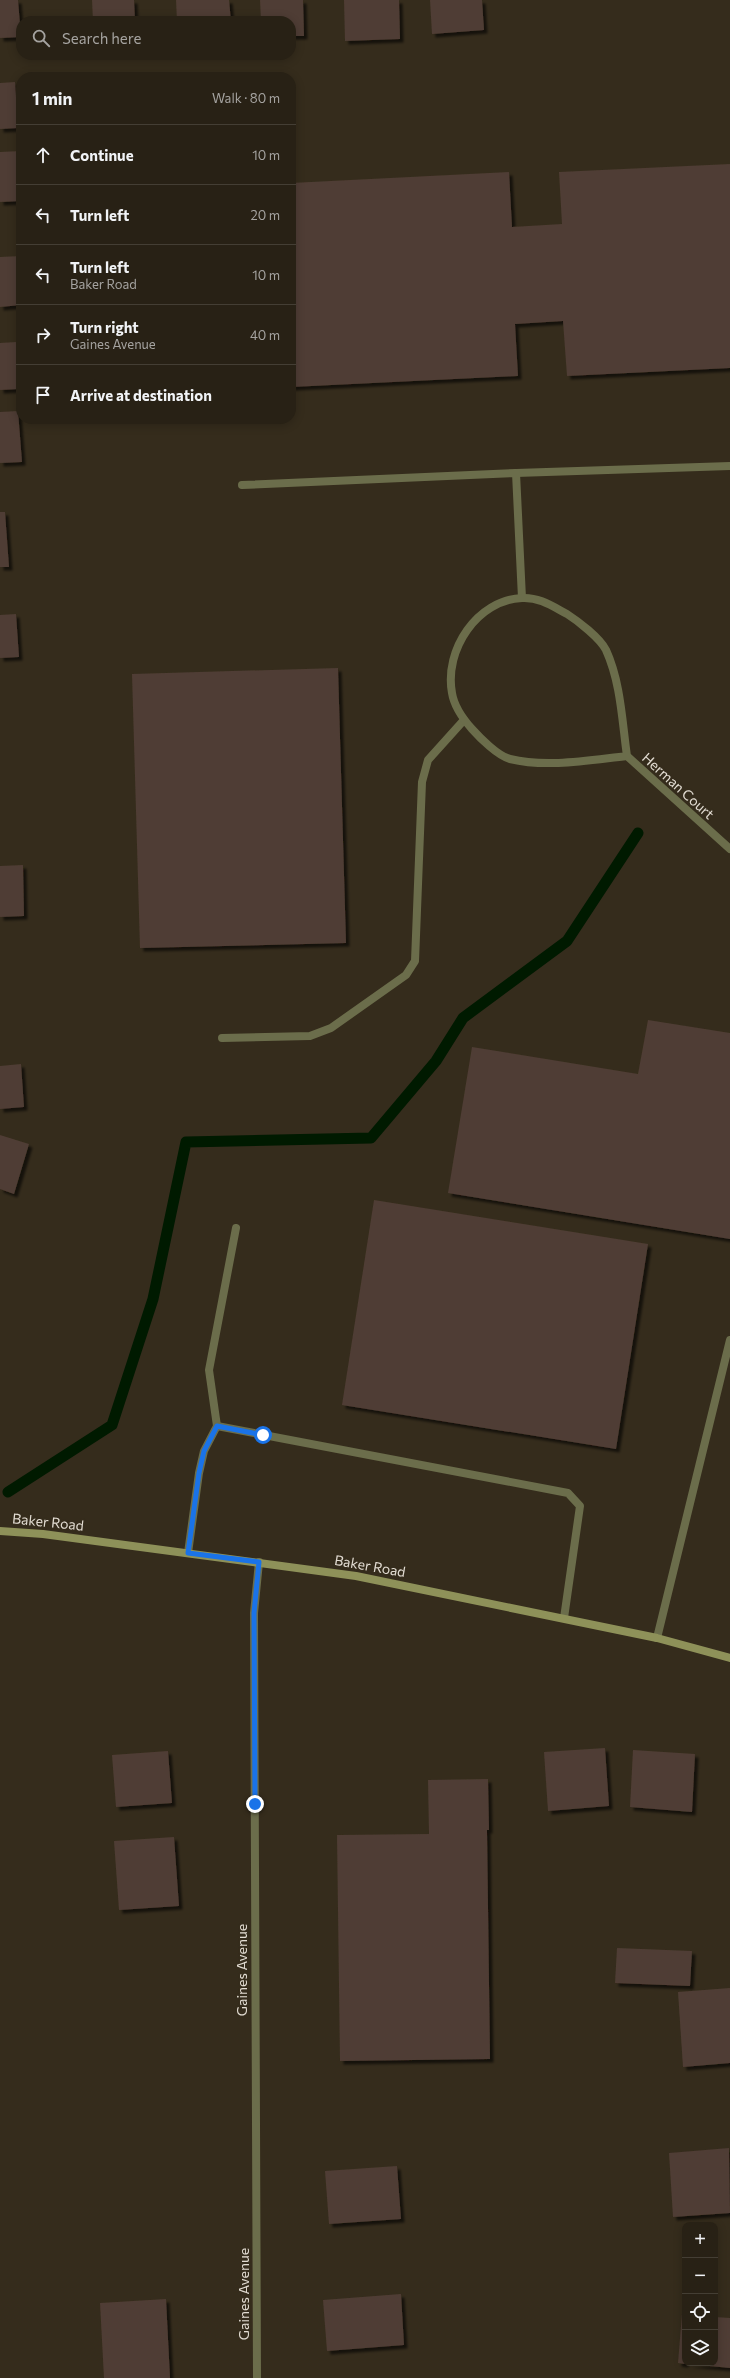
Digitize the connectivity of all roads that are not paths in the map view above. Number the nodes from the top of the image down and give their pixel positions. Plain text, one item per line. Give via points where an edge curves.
1 (730, 466) edge
2 (516, 474) junction
3 (242, 485) dead end
4 (522, 598) junction
5 (464, 720) junction
6 (627, 756) junction
7 (730, 849) edge
8 (222, 1038) dead end
9 (236, 1228) dead end
10 (730, 1340) edge
11 (217, 1426) junction
12 (0, 1531) edge
13 (188, 1553) junction
14 (259, 1562) junction
15 (564, 1618) junction
16 (657, 1638) junction
17 (730, 1658) edge
18 (257, 2378) edge

1 - 2 street
2 - 3 street
2 - 4 street
4 - 5 street, Herman Court via 489,607 467,629 451,665 452,694
4 - 6 street, Herman Court via 544,601 579,621 606,649 617,682
5 - 6 street, Herman Court via 483,741 509,759 555,762
5 - 8 street via 428,760 422,782 415,961 406,975 331,1028 310,1036
6 - 7 street, Herman Court
9 - 11 street via 210,1370
10 - 16 street
11 - 13 street via 204,1451
11 - 15 street via 568,1493 580,1506
12 - 13 street, Baker Road via 44,1534
13 - 14 street, Baker Road
14 - 15 street, Baker Road via 356,1576
14 - 18 street, Gaines Avenue via 254,1613
15 - 16 street, Baker Road
16 - 17 street, Baker Road

